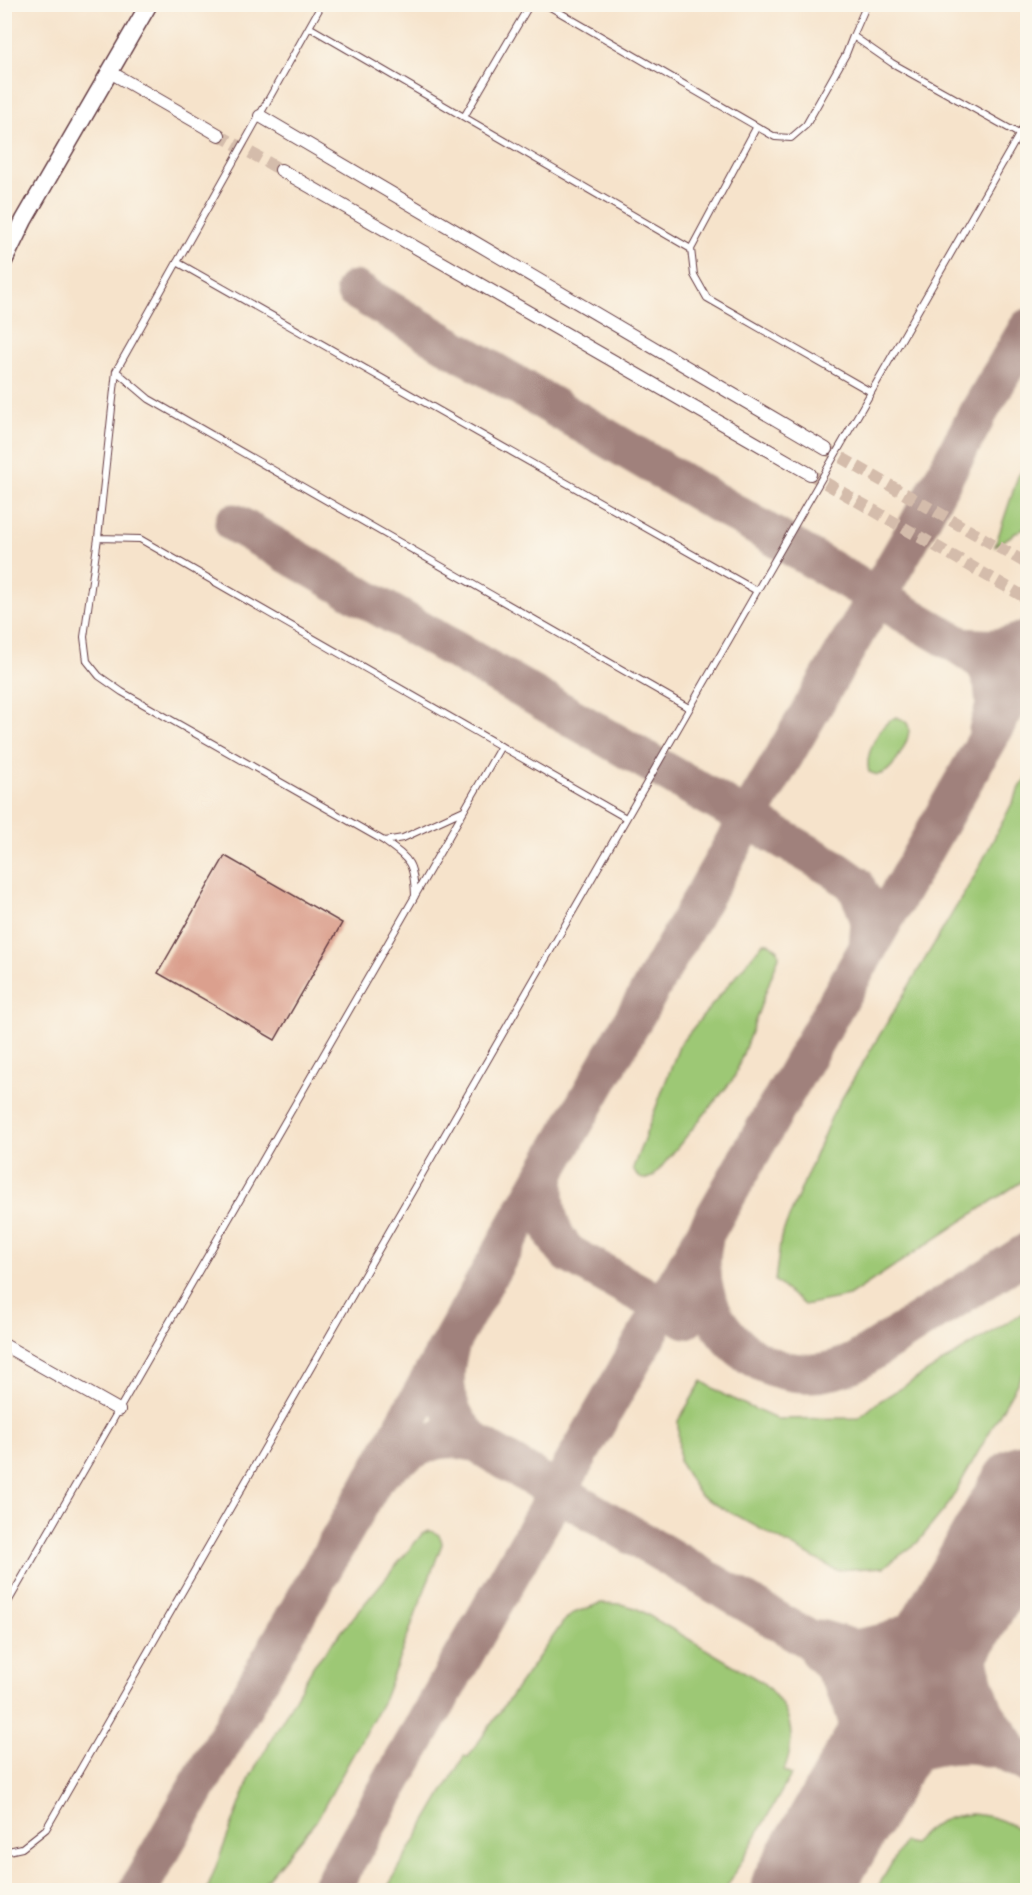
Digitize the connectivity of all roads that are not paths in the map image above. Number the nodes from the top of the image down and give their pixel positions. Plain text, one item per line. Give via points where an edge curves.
1 (149, 4) edge
2 (322, 4) edge
3 (530, 4) edge
4 (545, 4) edge
5 (867, 4) edge
6 (309, 27) junction
7 (853, 36) junction
8 (110, 72) junction
9 (260, 116) junction
10 (464, 117) junction
11 (1028, 119) edge
12 (756, 128) junction
13 (1019, 134) junction
14 (219, 135) tunnel mouth
15 (281, 170) tunnel mouth
16 (691, 249) junction
17 (4, 261) edge
18 (177, 262) junction
19 (116, 371) junction
20 (871, 392) junction
21 (826, 448) tunnel mouth
22 (810, 474) tunnel mouth
23 (98, 538) junction
24 (757, 591) junction
25 (689, 708) junction
26 (501, 746) junction
27 (464, 810) junction
28 (626, 818) junction
29 (384, 841) junction
30 (415, 896) junction
31 (4, 1345) edge
32 (119, 1410) junction
33 (4, 1609) edge
34 (4, 1852) edge

1 - 8 street
2 - 6 lane
3 - 10 lane
4 - 12 lane
5 - 7 lane
6 - 9 lane
6 - 10 lane
7 - 12 lane via 806,126 791,138 775,137
7 - 13 lane via 892,63
8 - 14 street
8 - 17 street
9 - 18 lane
9 - 21 street
10 - 16 lane
11 - 13 lane
12 - 16 lane
13 - 20 lane
15 - 22 street
16 - 20 lane via 694,275 707,298
18 - 19 lane
18 - 24 lane
19 - 23 lane
19 - 25 lane via 149,399
20 - 24 lane
23 - 26 lane via 140,539
23 - 29 lane via 84,637 87,661 99,676
24 - 25 lane
25 - 28 lane
26 - 27 lane
26 - 28 lane
27 - 29 lane via 403,838
27 - 30 lane
28 - 34 lane via 46,1829 22,1848
29 - 30 lane via 407,858 414,876
30 - 32 lane
31 - 32 street
32 - 33 lane

